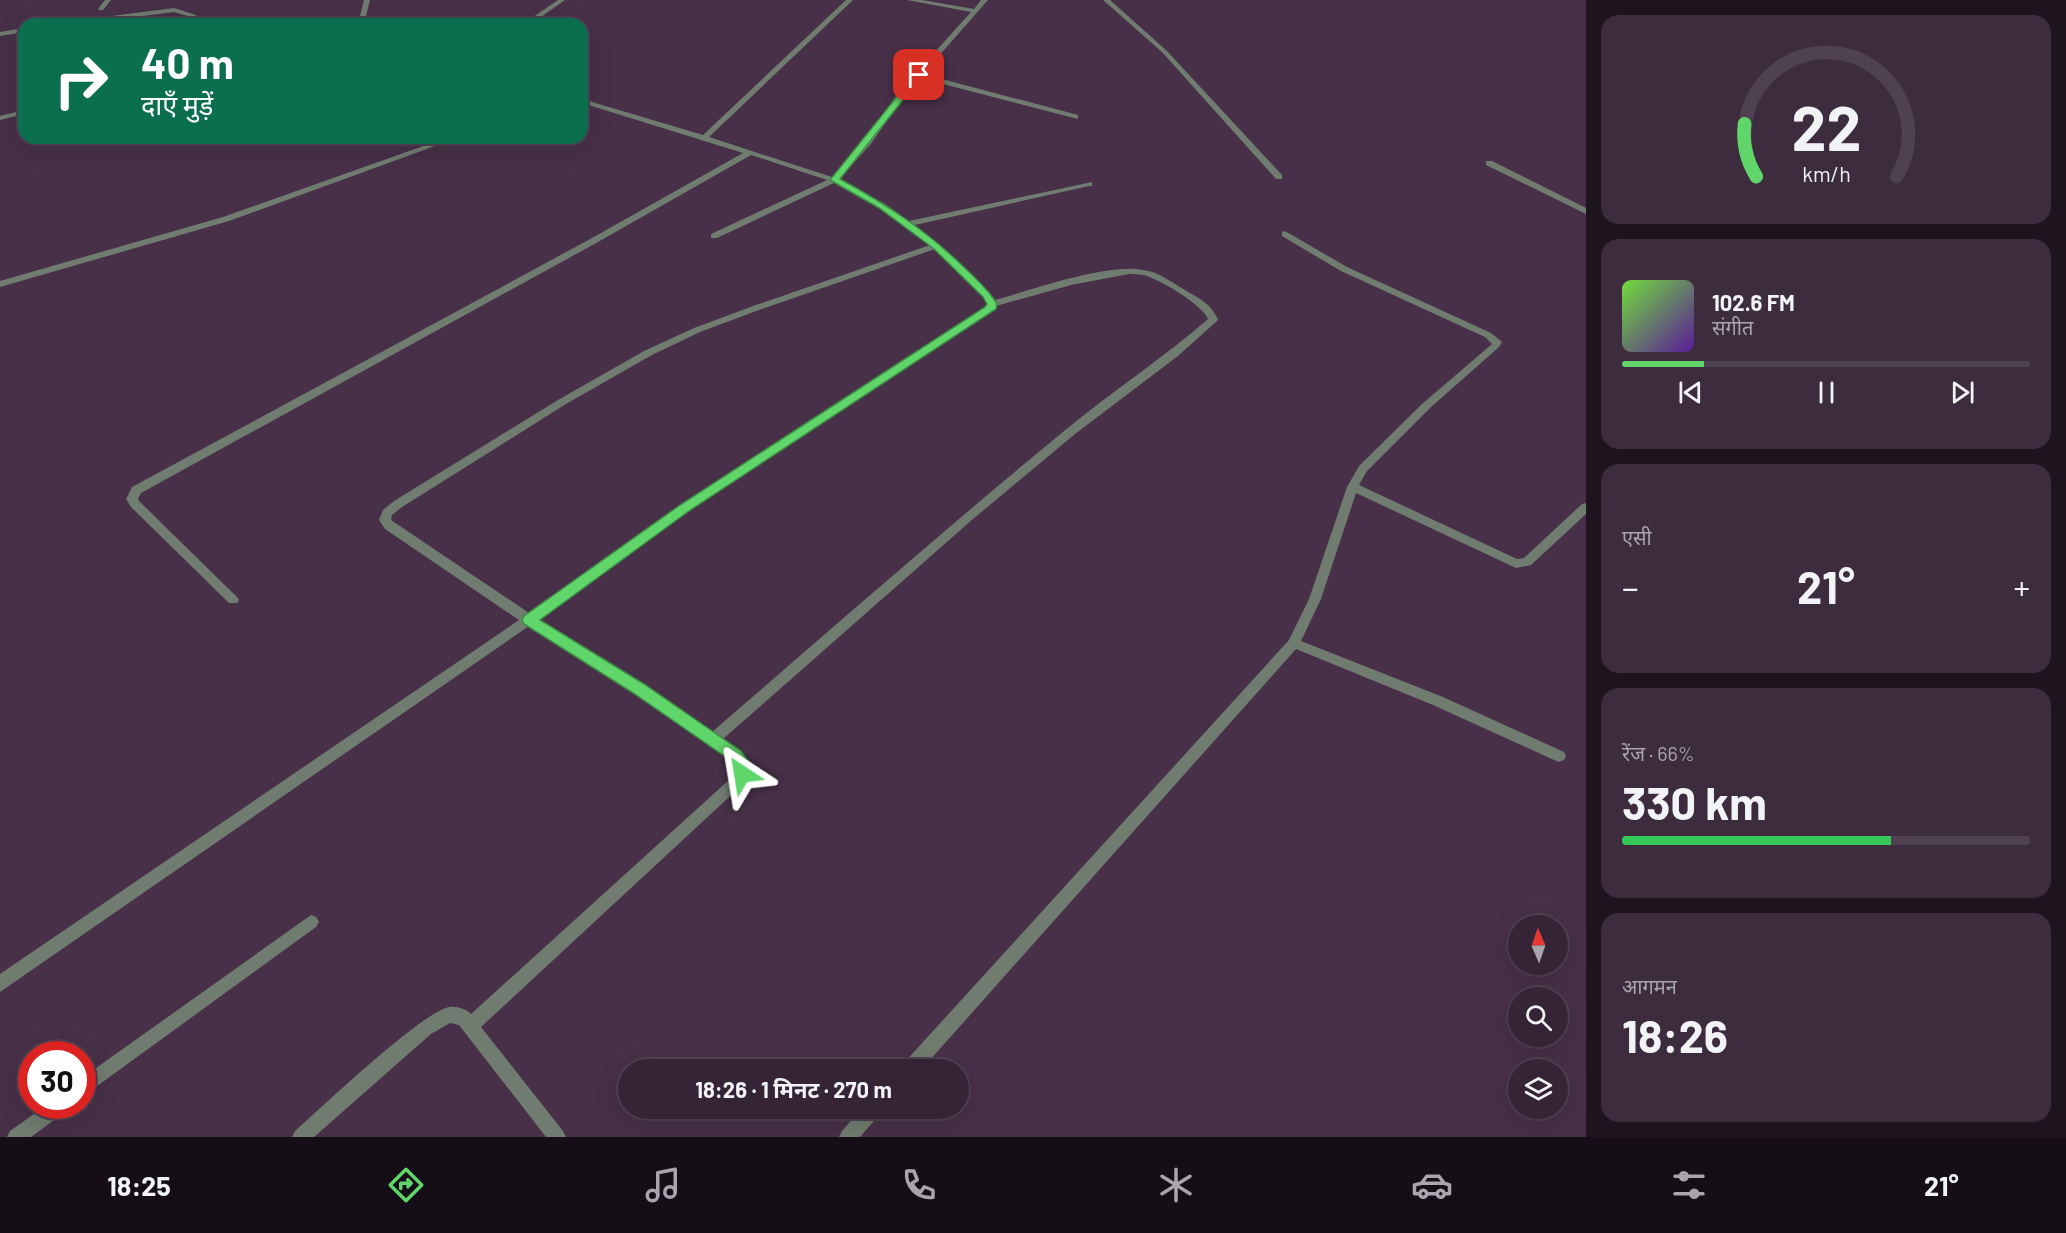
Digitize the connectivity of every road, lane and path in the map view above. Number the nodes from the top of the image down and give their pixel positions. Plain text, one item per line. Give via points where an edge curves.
1 (108, 0) edge
2 (367, 0) edge
3 (562, 0) edge
4 (850, 0) edge
5 (910, 0) edge
6 (985, 0) edge
7 (1106, 0) edge
8 (101, 9) dead end
9 (977, 11) junction
10 (104, 18) edge
11 (194, 18) edge
12 (362, 18) edge
13 (535, 18) edge
14 (18, 31) edge
15 (0, 34) edge
16 (919, 75) junction
17 (588, 103) edge
18 (18, 114) edge
19 (1075, 117) dead end
20 (0, 118) edge
21 (705, 137) junction
22 (436, 144) edge
23 (750, 152) junction
24 (1489, 163) dead end
25 (1279, 177) dead end
26 (834, 180) junction
27 (1089, 184) dead end
28 (1586, 212) edge
29 (908, 224) junction
30 (1285, 234) dead end
31 (714, 236) dead end
32 (936, 246) junction
33 (0, 284) edge
34 (992, 304) junction
35 (1353, 487) junction
36 (1586, 507) edge
37 (233, 600) dead end
38 (529, 620) junction
39 (1294, 643) junction
40 (712, 740) junction
41 (1559, 756) dead end
42 (311, 922) dead end
43 (0, 984) edge
44 (470, 1026) junction
45 (919, 1059) edge
46 (96, 1079) edge
47 (41, 1119) edge
48 (864, 1119) edge
49 (16, 1137) edge
50 (301, 1137) edge
51 (557, 1137) edge
52 (848, 1137) edge

1 - 8 street
2 - 12 street
3 - 13 street
4 - 21 street
5 - 9 street
6 - 9 street
7 - 25 street via 1164,51
9 - 16 street
10 - 11 street via 174,10 189,12
14 - 15 street
16 - 19 street
16 - 26 street
17 - 21 street
18 - 20 street
21 - 23 street
22 - 33 street via 226,219
23 - 26 street
23 - 37 street via 136,490 132,499 135,504
24 - 28 street
26 - 29 street
26 - 31 street
27 - 29 street
29 - 32 street
30 - 35 street via 1344,269 1497,342 1372,458
32 - 34 street
32 - 38 street via 756,308 648,353 562,402 387,513 385,520 389,526
34 - 38 street via 982,316 684,508
34 - 40 street via 1133,270 1156,277 1202,304 1213,320 969,516
35 - 36 street via 1515,564 1527,562
35 - 39 street via 1315,598
38 - 40 street via 639,688
38 - 43 street
39 - 41 street via 1438,701
39 - 45 street
40 - 44 street via 743,765 735,783
42 - 46 street
44 - 50 street via 463,1017 449,1015 425,1028
44 - 51 street
47 - 49 street
48 - 52 street

